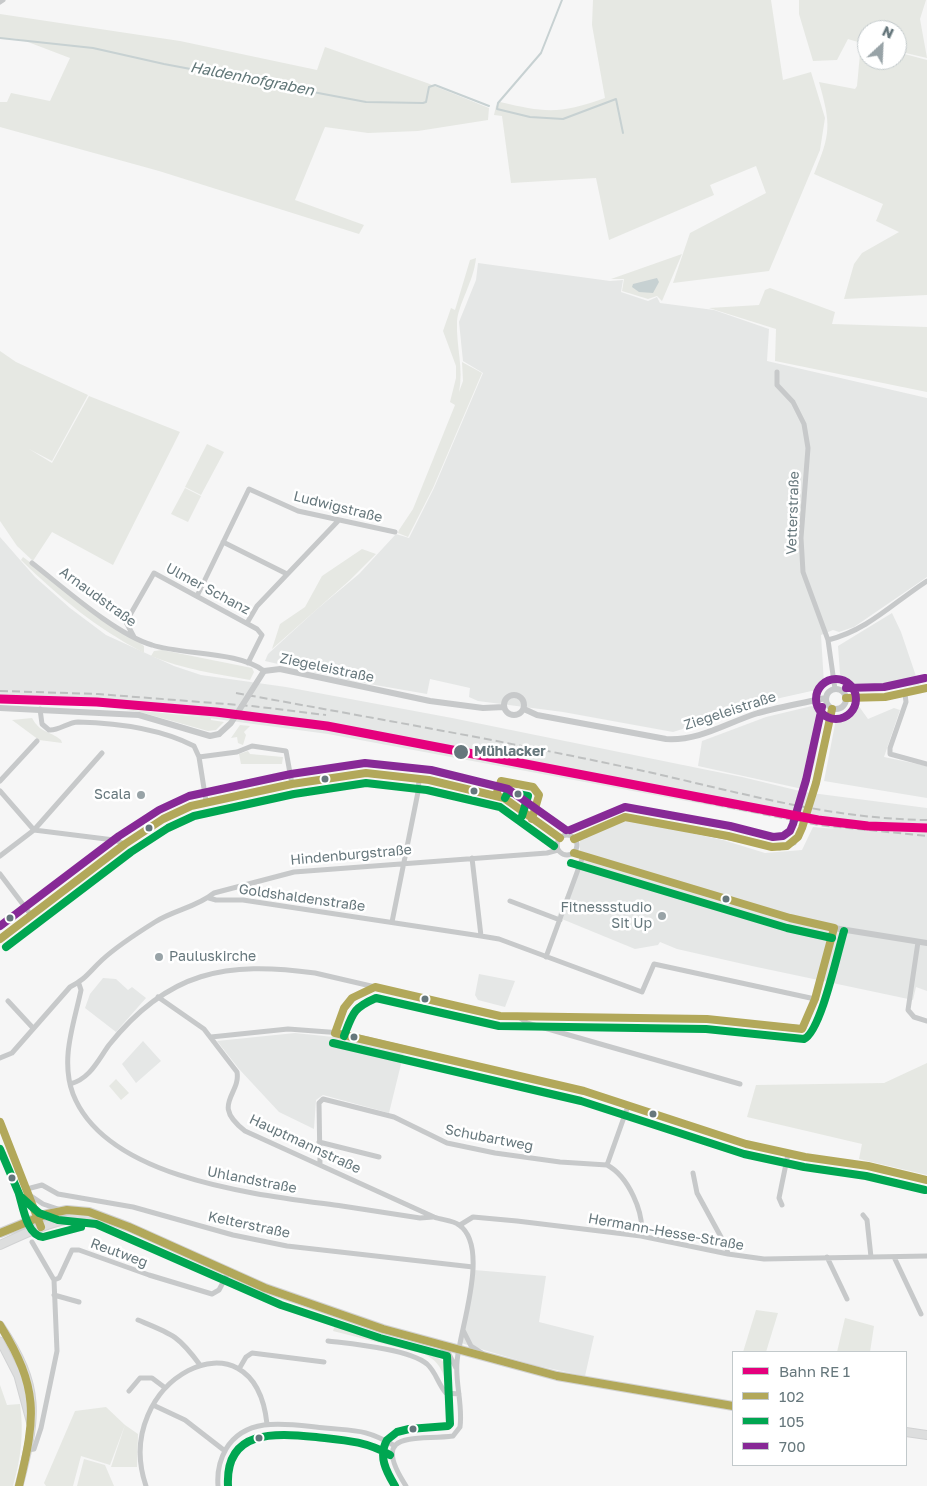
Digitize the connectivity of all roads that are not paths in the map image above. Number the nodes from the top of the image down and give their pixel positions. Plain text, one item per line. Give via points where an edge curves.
1 (776, 372) dead end
2 (338, 522) junction
3 (394, 532) dead end
4 (223, 542) junction
5 (32, 563) dead end
6 (287, 574) junction
7 (927, 581) edge
8 (197, 596) junction
9 (247, 623) junction
10 (134, 637) junction
11 (828, 640) junction
12 (248, 663) junction
13 (264, 671) junction
14 (927, 688) edge
15 (834, 689) junction
16 (905, 694) junction
17 (826, 698) junction
18 (846, 698) junction
19 (504, 707) junction
20 (0, 708) edge
21 (40, 709) junction
22 (524, 709) junction
23 (832, 709) junction
24 (37, 741) dead end
25 (102, 753) dead end
26 (198, 756) junction
27 (927, 764) edge
28 (419, 780) junction
29 (0, 781) edge
30 (292, 784) junction
31 (0, 791) edge
32 (206, 802) junction
33 (34, 830) junction
34 (560, 838) junction
35 (574, 839) junction
36 (125, 844) junction
37 (558, 850) junction
38 (574, 852) junction
39 (0, 856) edge
40 (583, 856) junction
41 (472, 858) junction
42 (404, 863) junction
43 (0, 874) edge
44 (209, 898) junction
45 (510, 901) dead end
46 (31, 915) junction
47 (560, 920) junction
48 (392, 922) junction
49 (834, 928) junction
50 (481, 936) junction
51 (0, 939) edge
52 (918, 942) junction
53 (927, 943) edge
54 (546, 958) junction
55 (79, 984) junction
56 (375, 987) junction
57 (158, 997) junction
58 (815, 999) junction
59 (8, 1001) dead end
60 (519, 1018) junction
61 (927, 1021) edge
62 (33, 1028) junction
63 (335, 1033) junction
64 (211, 1037) junction
65 (0, 1058) edge
66 (70, 1084) junction
67 (740, 1084) dead end
68 (628, 1106) junction
69 (0, 1122) edge
70 (319, 1142) junction
71 (788, 1154) junction
72 (379, 1157) dead end
73 (320, 1165) junction
74 (607, 1165) junction
75 (693, 1173) dead end
76 (927, 1180) edge
77 (27, 1190) junction
78 (782, 1205) dead end
79 (66, 1210) junction
80 (864, 1215) dead end
81 (37, 1217) junction
82 (434, 1217) junction
83 (112, 1220) junction
84 (460, 1225) junction
85 (41, 1227) junction
86 (0, 1233) edge
87 (641, 1236) junction
88 (32, 1242) dead end
89 (0, 1245) edge
90 (728, 1254) junction
91 (871, 1256) junction
92 (927, 1256) edge
93 (827, 1257) junction
94 (894, 1257) junction
95 (473, 1268) junction
96 (228, 1273) junction
97 (54, 1280) junction
98 (54, 1295) junction
99 (846, 1299) dead end
100 (79, 1302) dead end
101 (922, 1314) dead end
102 (138, 1320) dead end
103 (0, 1325) edge
104 (462, 1330) junction
105 (328, 1341) dead end
106 (429, 1341) junction
107 (0, 1342) edge
108 (458, 1349) junction
109 (493, 1359) junction
110 (324, 1362) dead end
111 (200, 1365) junction
112 (456, 1368) junction
113 (239, 1369) junction
114 (22, 1374) junction
115 (164, 1387) junction
116 (129, 1391) dead end
117 (459, 1394) junction
118 (154, 1406) junction
119 (732, 1406) edge
120 (267, 1424) junction
121 (907, 1432) edge
122 (927, 1435) edge
123 (395, 1446) junction
124 (28, 1450) junction
125 (225, 1451) junction
126 (19, 1486) edge
127 (146, 1486) edge
128 (218, 1486) edge
129 (406, 1486) edge

1 - 11 street, Vetterstraße via 777,385 793,402 804,424 808,448 801,538 803,572
2 - 3 street, Ludwigstraße
2 - 4 street, Ludwigstraße via 298,511 249,490
2 - 6 street
4 - 6 street
4 - 8 street, Ludwigstraße
5 - 10 street, Arnaudstraße via 117,628
6 - 9 street via 257,606
7 - 11 street via 871,623 845,636
8 - 9 street, Ulmer Schanz
8 - 10 street, Ulmer Schanz via 154,573 126,622
9 - 12 street, Ulmer Schanz via 262,635
10 - 12 street, Arnaudstraße via 153,646
11 - 15 street, Vetterstraße
12 - 13 street, Ziegeleistraße
13 - 19 street, Ziegeleistraße via 280,669 454,705 490,709
13 - 21 street, Ziegeleistraße, bridge via 231,723 215,736 140,715
14 - 16 street
15 - 17 street
15 - 18 street via 844,692
16 - 18 street
16 - 27 street via 906,702 890,754
17 - 22 street, Ziegeleistraße via 757,714 703,735 679,740 537,715
17 - 23 street
18 - 23 street via 843,708
19 - 22 street, Ziegeleistraße via 513,715
19 - 22 street, Ziegeleistraße via 507,697 517,695 523,699
20 - 21 street, Ziegeleistraße
21 - 26 street via 42,724 49,730 76,722 136,726 192,745
23 - 35 street, bridge via 816,783 794,843 780,848 625,817
24 - 29 street
25 - 33 street
26 - 30 street via 237,752 252,746 286,751
26 - 32 street
28 - 30 street via 366,773
28 - 34 street via 504,798
28 - 42 street
30 - 32 street
31 - 33 street
32 - 36 street via 163,819
33 - 36 street
33 - 39 street
34 - 35 street via 566,835
34 - 37 street
35 - 38 street via 577,844
36 - 46 street
37 - 38 street via 565,855
37 - 41 street, Hindenburgstraße
38 - 40 street
40 - 47 street
40 - 49 street via 790,918
41 - 42 street, Hindenburgstraße
41 - 50 street
42 - 44 street, Hindenburgstraße via 294,872 242,885
42 - 48 street
43 - 46 street
44 - 48 street, Goldshaldenstraße
44 - 55 street, Hindenburgstraße via 151,925 101,961
45 - 47 street
46 - 51 street
47 - 54 street
48 - 50 street, Goldshaldenstraße
49 - 52 street
49 - 58 street
50 - 54 street, Goldshaldenstraße via 499,939
52 - 53 street
52 - 61 street via 908,1010 914,1017
54 - 58 street, Goldshaldenstraße via 642,992 654,964
55 - 62 street, Hindenburgstraße via 70,987
55 - 66 street, Uhlandstraße via 81,990 68,1047
56 - 57 street via 306,972 244,968 194,978
56 - 60 street via 485,1014
56 - 63 street via 352,998 344,1008
57 - 64 street, Hauptmannstraße
57 - 66 street via 115,1038 86,1078
58 - 60 street via 804,1027 800,1029 707,1019
59 - 62 street
60 - 67 street via 585,1041
62 - 65 street, Hindenburgstraße via 12,1054
63 - 64 street via 288,1029
63 - 68 street via 584,1091
64 - 73 street, Hauptmannstraße via 237,1072 238,1078 228,1104 229,1114 236,1124
66 - 82 street, Uhlandstraße via 87,1118 112,1142 188,1179 287,1200 420,1218
68 - 71 street
68 - 74 street
69 - 77 street
70 - 72 street
70 - 73 street, Schubartweg
70 - 74 street, Schubartweg via 319,1103 323,1099 394,1117 447,1143 560,1162
71 - 76 street via 868,1166
71 - 78 street via 778,1198
73 - 82 street, Hauptmannstraße
74 - 87 street via 616,1169 634,1200 642,1228
75 - 90 street via 696,1193 728,1248
77 - 79 street via 43,1204
77 - 81 street
77 - 95 street, Kelterstraße via 42,1185 52,1192 133,1207 286,1246
79 - 81 main road
79 - 83 main road via 89,1212
80 - 91 street
81 - 85 street
81 - 86 main road
82 - 84 street, Uhlandstraße
83 - 85 main road via 74,1218
83 - 96 main road
84 - 87 street, Hermann-Hesse-Straße via 473,1217
84 - 95 street via 469,1241
85 - 89 main road
87 - 90 street, Hermann-Hesse-Straße
88 - 97 street
90 - 93 street, Hermann-Hesse-Straße via 764,1259
91 - 93 street, Hermann-Hesse-Straße
91 - 94 street, Hermann-Hesse-Straße
92 - 94 street, Hermann-Hesse-Straße
93 - 99 street
94 - 101 street
95 - 104 street via 471,1294
96 - 97 street, Reutweg via 219,1290 212,1294 72,1250 59,1278
96 - 106 main road via 313,1306
97 - 98 street
98 - 100 street
98 - 124 street via 57,1350 41,1428 34,1449
102 - 111 street via 169,1332 180,1340
103 - 114 main road via 18,1355
104 - 108 street
104 - 109 street via 471,1346
105 - 117 street via 417,1358 427,1364 446,1393
106 - 108 main road
106 - 112 street via 448,1352
107 - 114 main road
108 - 109 main road
108 - 112 street
109 - 119 main road via 581,1381
110 - 113 street via 252,1353
111 - 113 street via 216,1364
111 - 115 street
112 - 117 street
113 - 120 street via 259,1391
114 - 124 main road via 32,1398 34,1415
115 - 116 street via 152,1378 140,1378
115 - 118 street
117 - 123 street via 461,1421 456,1434 407,1439
118 - 125 street via 185,1420
118 - 127 street via 140,1438 139,1456
120 - 123 street via 352,1428 370,1432
120 - 125 street via 242,1432
121 - 122 main road
123 - 129 street via 392,1460
124 - 126 main road
125 - 128 street via 219,1464

